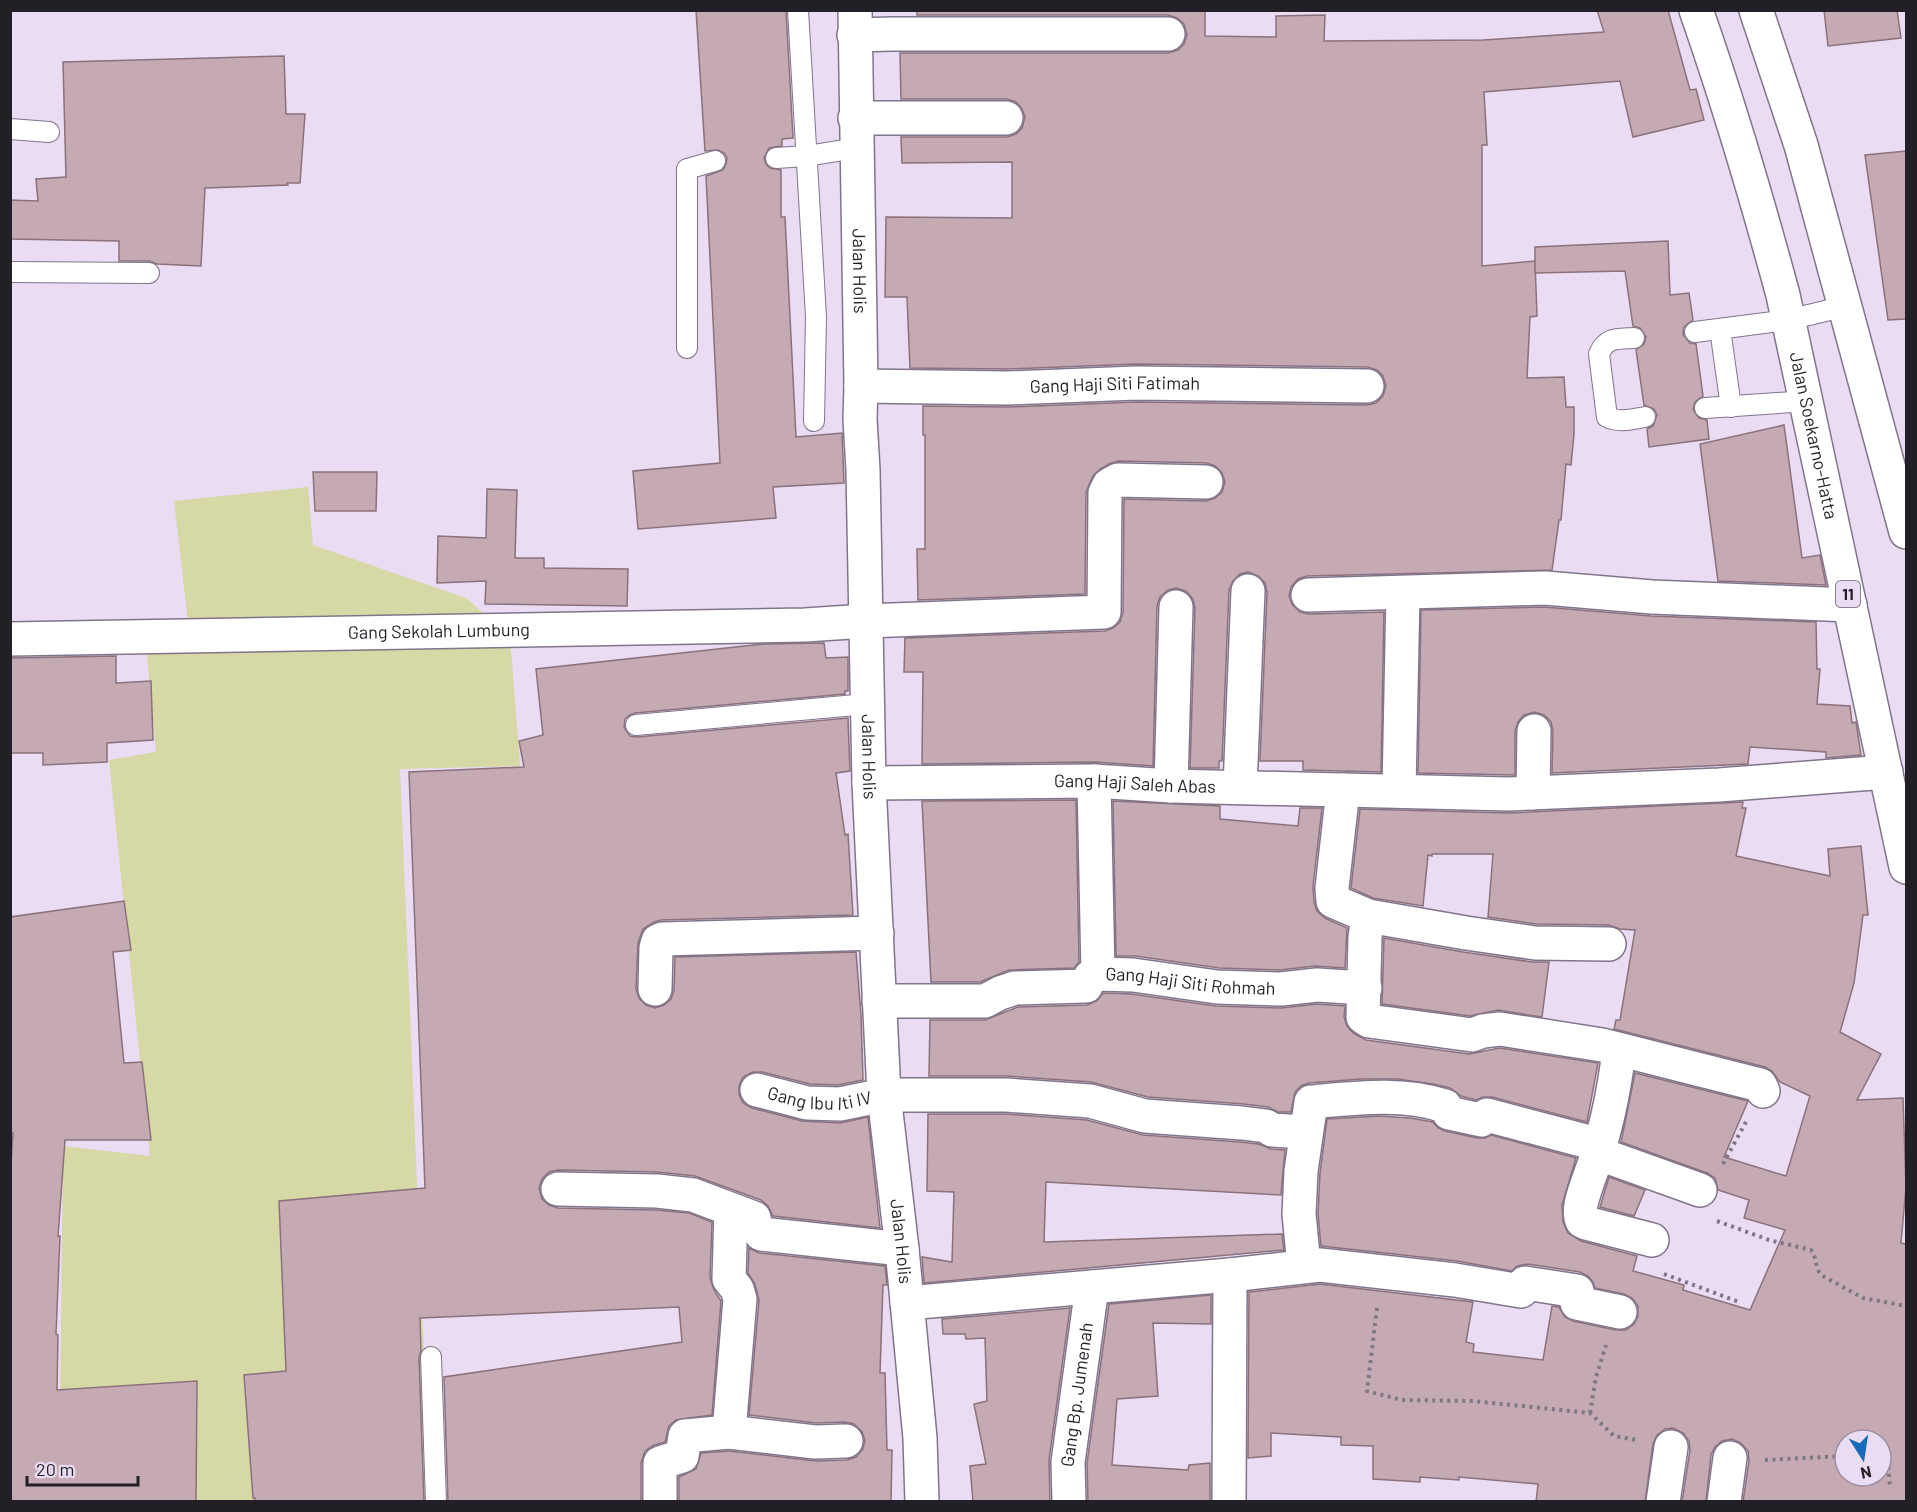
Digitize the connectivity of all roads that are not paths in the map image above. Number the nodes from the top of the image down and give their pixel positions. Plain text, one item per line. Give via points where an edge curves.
1 (798, 10) edge
2 (1696, 10) edge
3 (1756, 10) edge
4 (854, 23) edge
5 (1168, 34) dead end
6 (1006, 118) dead end
7 (10, 129) edge
8 (49, 132) dead end
9 (855, 133) junction
10 (807, 156) junction
11 (776, 158) dead end
12 (715, 161) dead end
13 (10, 272) edge
14 (149, 273) dead end
15 (1846, 306) junction
16 (1788, 320) junction
17 (1720, 328) junction
18 (1695, 332) dead end
19 (1634, 338) dead end
20 (687, 348) dead end
21 (861, 386) junction
22 (1367, 386) dead end
23 (1807, 401) junction
24 (1731, 407) junction
25 (1705, 408) dead end
26 (1645, 417) dead end
27 (814, 421) dead end
28 (1206, 482) dead end
29 (1905, 523) edge
30 (1248, 591) dead end
31 (1403, 593) junction
32 (1308, 595) dead end
33 (1850, 605) junction
34 (1176, 607) dead end
35 (866, 621) junction
36 (10, 639) edge
37 (867, 704) junction
38 (636, 724) dead end
39 (1534, 731) dead end
40 (1886, 772) junction
41 (1094, 781) junction
42 (869, 783) junction
43 (1171, 786) junction
44 (1240, 787) junction
45 (1343, 790) junction
46 (1399, 790) junction
47 (1533, 793) junction
48 (1906, 867) edge
49 (1368, 916) junction
50 (877, 933) junction
51 (1610, 944) dead end
52 (1098, 974) junction
53 (1365, 988) junction
54 (655, 989) dead end
55 (879, 1001) junction
56 (1619, 1050) junction
57 (757, 1090) dead end
58 (1763, 1091) dead end
59 (884, 1095) junction
60 (1306, 1132) junction
61 (1600, 1149) junction
62 (558, 1189) dead end
63 (1705, 1205) road end
64 (731, 1210) junction
65 (1652, 1239) dead end
66 (902, 1249) junction
67 (1304, 1266) junction
68 (1230, 1275) junction
69 (1092, 1287) junction
70 (907, 1303) junction
71 (1620, 1312) dead end
72 (431, 1357) dead end
73 (729, 1432) junction
74 (846, 1441) dead end
75 (1671, 1447) road end
76 (1730, 1458) road end
77 (436, 1502) edge
78 (660, 1502) edge
79 (922, 1502) edge
80 (1069, 1502) edge
81 (1229, 1502) edge
82 (1663, 1502) edge
83 (1724, 1502) edge

1 - 10 lane
2 - 16 main road, Jalan Soekarno-Hatta / 11 via 1762,216
3 - 15 main road via 1801,144
4 - 5 main road via 892,34
4 - 9 main road, Jalan Holis
6 - 9 main road
7 - 8 lane
9 - 10 lane
9 - 21 main road, Jalan Holis
10 - 11 lane
10 - 27 lane via 816,317
12 - 20 lane via 687,169
13 - 14 lane
15 - 16 lane
15 - 29 main road
16 - 17 lane
16 - 23 main road, Jalan Soekarno-Hatta / 11
17 - 18 lane
17 - 24 lane
19 - 26 lane via 1602,345 1600,365 1608,417
21 - 22 main road, Gang Haji Siti Fatimah
21 - 35 main road, Jalan Holis
23 - 24 lane
23 - 33 main road, Jalan Soekarno-Hatta / 11
24 - 25 lane
28 - 35 main road, Gang Sekolah Lumbung via 1118,480 1109,485 1105,493 1104,612
30 - 44 main road
31 - 32 main road
31 - 33 main road via 1545,588 1652,597
31 - 46 main road
33 - 40 main road, Jalan Soekarno-Hatta / 11
34 - 43 main road
35 - 36 main road, Gang Sekolah Lumbung
35 - 37 main road, Jalan Holis
37 - 38 lane
37 - 42 main road, Jalan Holis
39 - 47 main road
40 - 47 main road, Gang Haji Saleh Abas via 1709,786
40 - 48 main road, Jalan Soekarno-Hatta / 11
41 - 42 main road, Gang Haji Saleh Abas
41 - 43 main road, Gang Haji Saleh Abas
41 - 52 main road
42 - 50 main road, Jalan Holis
43 - 44 main road, Gang Haji Saleh Abas
44 - 45 main road, Gang Haji Saleh Abas
45 - 46 main road, Gang Haji Saleh Abas
45 - 49 main road via 1333,901
46 - 47 main road, Gang Haji Saleh Abas
49 - 51 main road via 1535,943
49 - 53 main road
50 - 54 main road via 662,939 656,948
50 - 55 main road, Jalan Holis
52 - 53 main road, Gang Haji Siti Rohmah via 1217,987
52 - 55 main road, Gang Haji Siti Rohmah via 1090,977 1086,986 1015,988 985,1001
53 - 56 main road via 1363,1017 1369,1021 1472,1035 1500,1029
55 - 59 main road, Jalan Holis
56 - 58 main road via 1760,1085
56 - 61 main road
57 - 59 main road, Gang Ibu Iti IV via 807,1103 840,1104
59 - 60 main road, Gang Ibu Iti IV via 1005,1095 1090,1101 1145,1116 1242,1122 1272,1130
59 - 66 main road, Jalan Holis
60 - 61 main road via 1311,1102 1378,1097 1445,1106 1449,1113 1482,1120 1487,1115 1578,1139
60 - 67 main road via 1299,1214
61 - 63 main road via 1608,1157
61 - 65 main road via 1583,1196 1582,1221
62 - 64 main road via 693,1195
64 - 66 main road via 754,1218 761,1234
64 - 73 main road via 729,1279 740,1299
66 - 70 main road, Jalan Holis
67 - 68 main road
67 - 71 main road via 1455,1280 1521,1291 1525,1283 1577,1291 1577,1303
68 - 69 main road
68 - 81 main road
69 - 70 main road
69 - 80 main road, Gang Bp. Jumenah via 1068,1462
70 - 79 main road, Jalan Holis
72 - 77 lane
73 - 74 main road via 815,1442
73 - 78 main road via 685,1436 682,1456 660,1463
75 - 82 main road
76 - 83 main road

